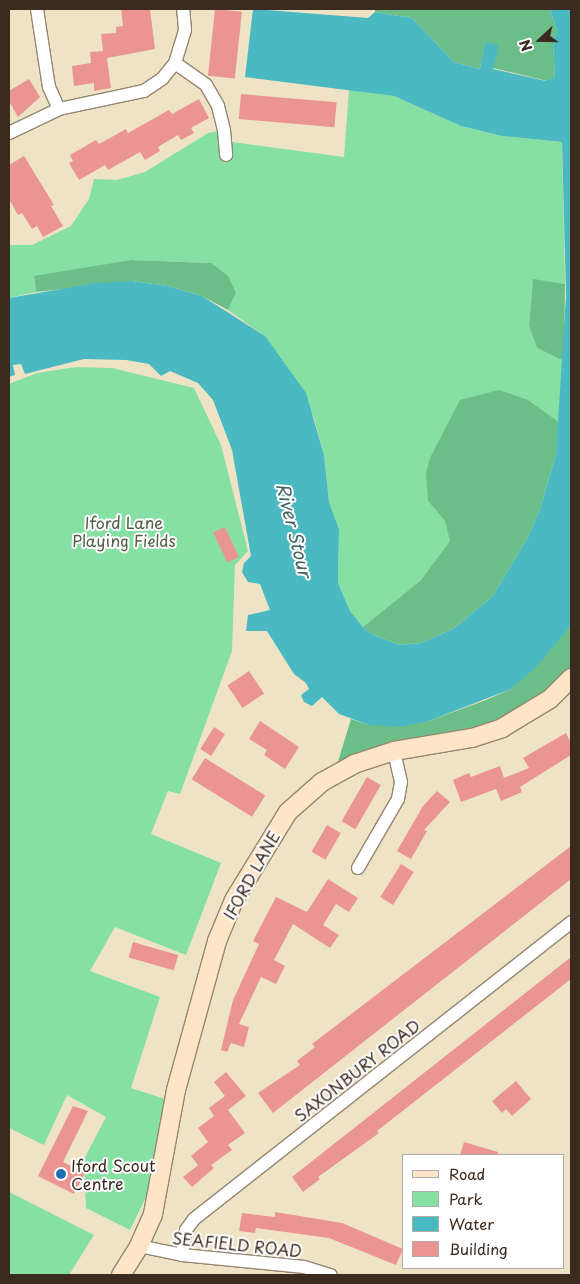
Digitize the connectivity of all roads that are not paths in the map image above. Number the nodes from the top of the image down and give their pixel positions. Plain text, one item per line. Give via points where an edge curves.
1 (38, 9) edge
2 (183, 9) edge
3 (176, 62) junction
4 (59, 109) junction
5 (9, 133) edge
6 (226, 155) dead end
7 (571, 678) edge
8 (394, 751) junction
9 (358, 868) dead end
10 (571, 922) edge
11 (139, 1246) junction
12 (182, 1255) junction
13 (121, 1275) edge
14 (331, 1275) edge

1 - 4 street via 49,87
2 - 3 street via 185,30
3 - 4 street via 162,79 144,91
3 - 6 street via 206,85 218,106
4 - 5 street
7 - 8 street, IFORD LANE via 550,699 502,728 472,738
8 - 9 street via 401,782 398,799
8 - 11 street, IFORD LANE via 322,782 288,812 234,900 217,941 196,1009 176,1090 153,1214
10 - 12 street, SAXONBURY ROAD via 194,1219 186,1230
11 - 12 street, SEAFIELD ROAD
11 - 13 street, IFORD LANE
12 - 14 street, SEAFIELD ROAD via 295,1266

